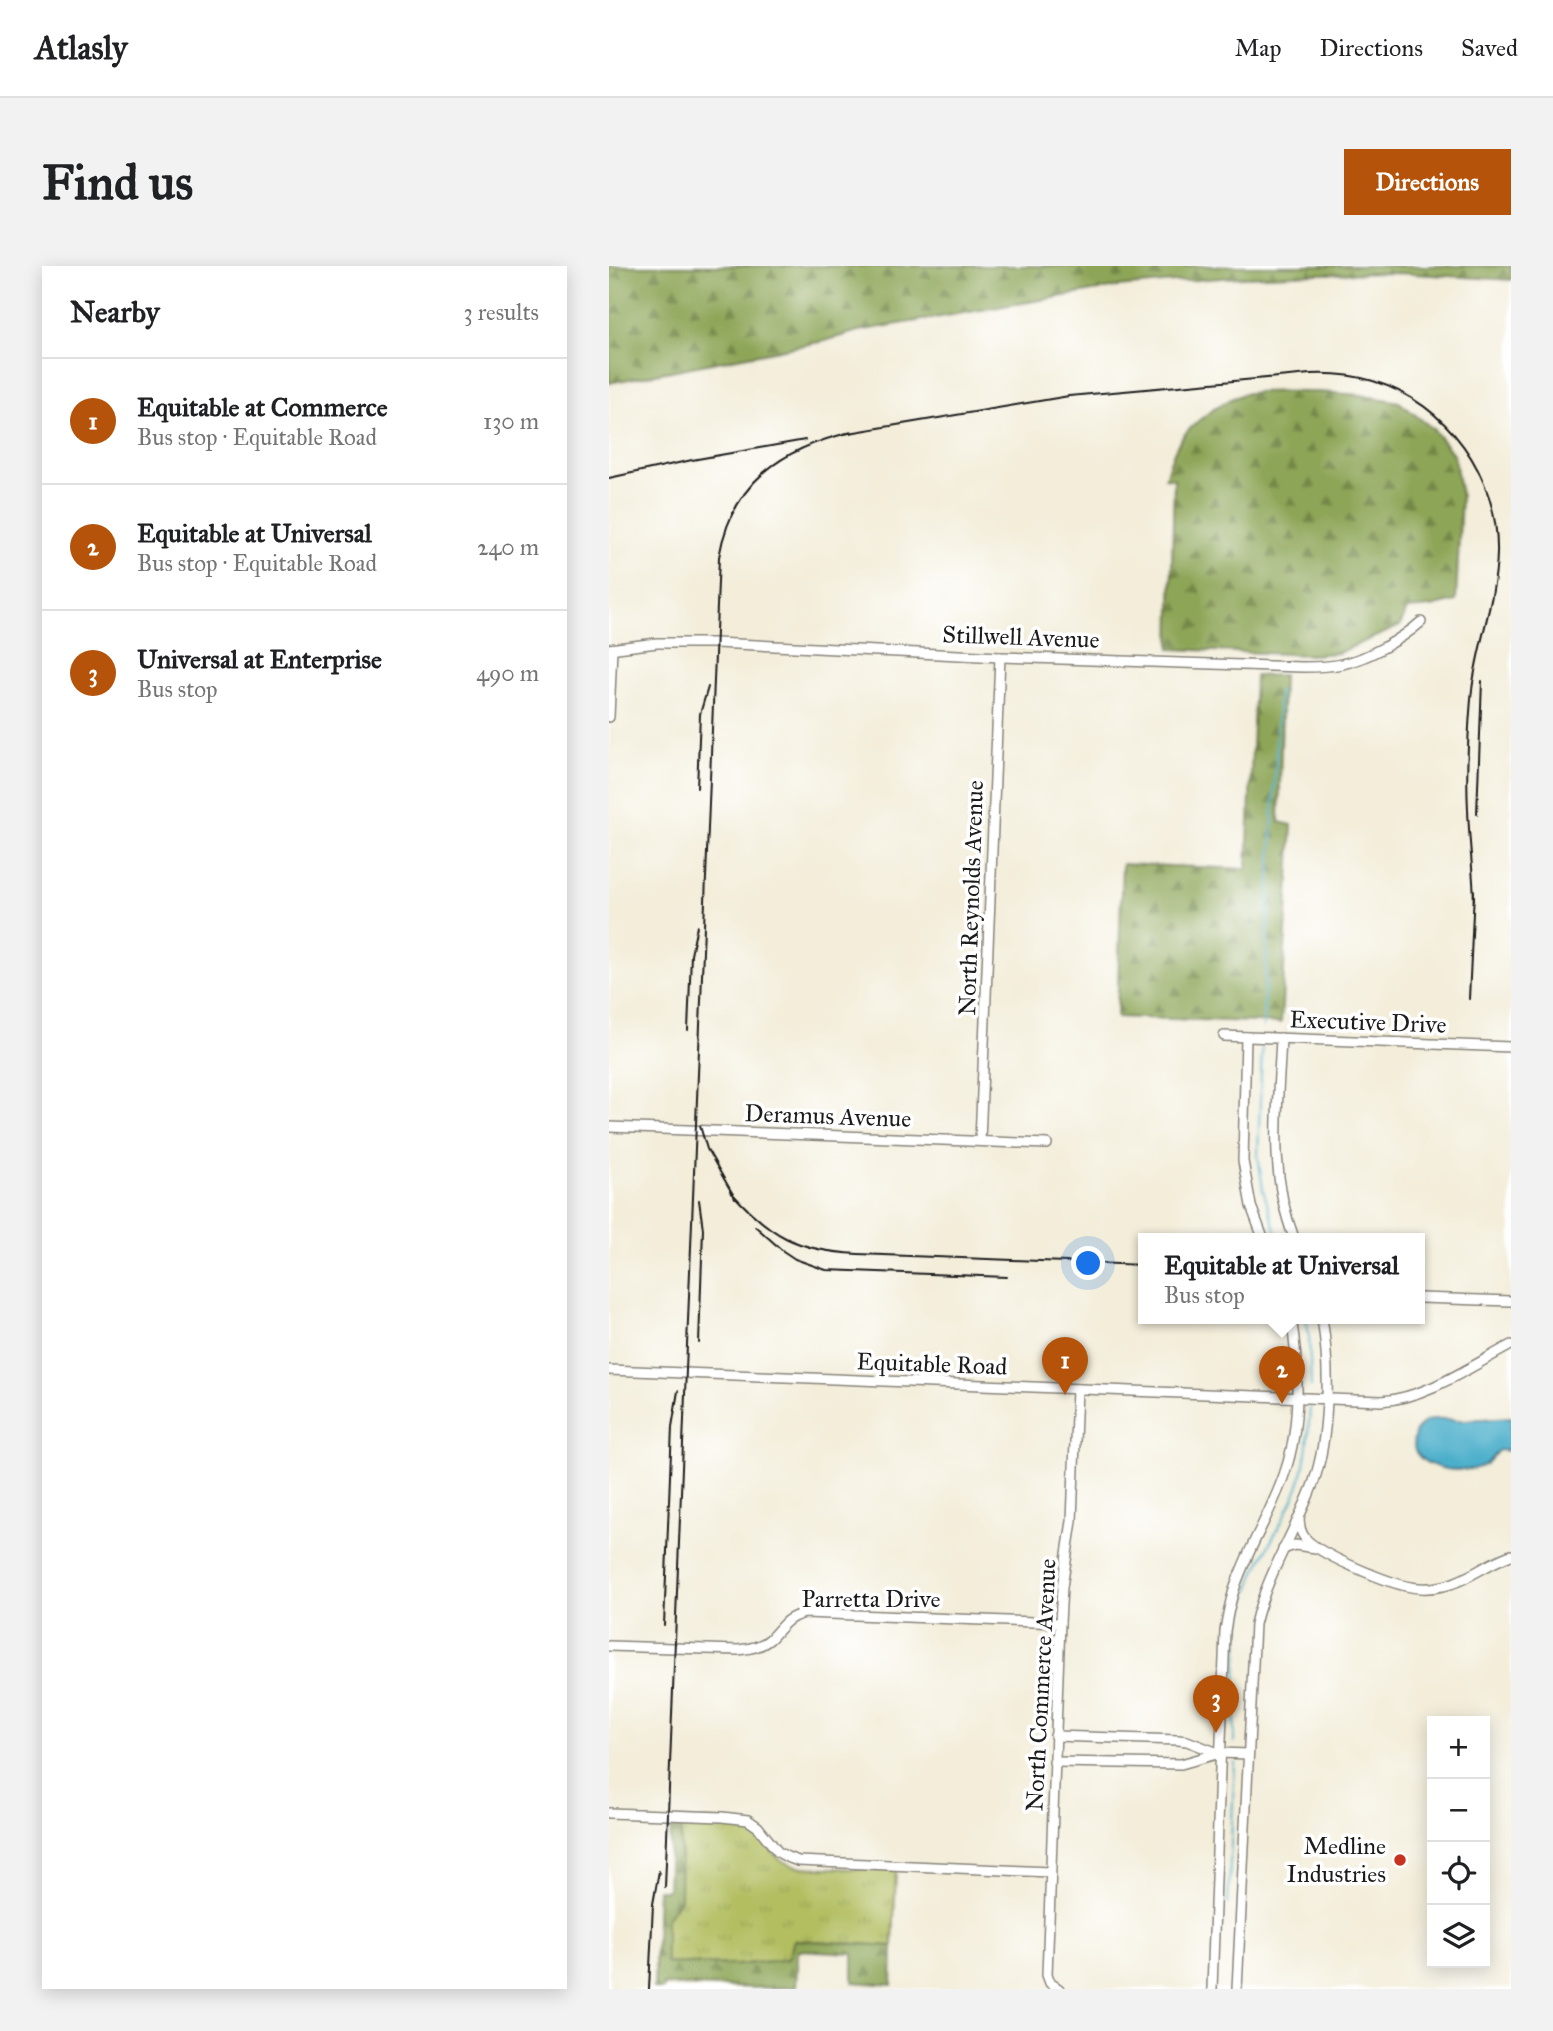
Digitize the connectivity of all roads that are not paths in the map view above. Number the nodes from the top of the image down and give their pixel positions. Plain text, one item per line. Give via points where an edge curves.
1 (1421, 622) dead end
2 (610, 649) edge
3 (1000, 657) junction
4 (609, 716) edge
5 (1224, 1036) dead end
6 (1246, 1037) junction
7 (1281, 1038) junction
8 (1511, 1047) edge
9 (609, 1127) edge
10 (981, 1141) junction
11 (1047, 1144) dead end
12 (1261, 1233) edge
13 (1292, 1233) edge
14 (1425, 1298) edge
15 (1511, 1301) edge
16 (1292, 1324) edge
17 (1323, 1324) edge
18 (1511, 1345) edge
19 (609, 1370) edge
20 (1077, 1390) junction
21 (1296, 1398) junction
22 (1326, 1399) junction
23 (1300, 1514) junction
24 (1283, 1549) junction
25 (1321, 1550) junction
26 (1511, 1555) edge
27 (1060, 1623) junction
28 (609, 1646) edge
29 (1055, 1736) junction
30 (1220, 1753) junction
31 (1248, 1754) junction
32 (1054, 1762) junction
33 (609, 1813) edge
34 (1050, 1872) junction
35 (1059, 1989) edge
36 (1212, 1989) edge
37 (1237, 1989) edge

1 - 3 street, Stillwell Avenue via 1357,660 1327,667
2 - 3 street, Stillwell Avenue via 715,643
2 - 4 street
3 - 10 street, North Reynolds Avenue
5 - 6 street, Executive Drive
6 - 7 street, Executive Drive
6 - 12 street via 1243,1160
7 - 8 street, Executive Drive
7 - 13 street via 1276,1147 1278,1180
9 - 10 street, Deramus Avenue
10 - 11 street, Deramus Avenue
14 - 15 street
16 - 21 street
17 - 22 street
18 - 22 street, Equitable Road via 1410,1397
19 - 20 street, Equitable Road
20 - 21 street, Equitable Road
20 - 27 street, North Commerce Avenue via 1072,1521
21 - 22 street, Equitable Road
21 - 30 street via 1286,1472 1229,1608
22 - 23 street via 1319,1465
23 - 24 street
23 - 25 street via 1302,1534
24 - 25 street via 1302,1545
24 - 31 street via 1255,1624
25 - 26 street via 1391,1583 1416,1588 1455,1583
27 - 28 street, Parretta Drive via 805,1613 788,1619 769,1639 752,1648
27 - 29 street, North Commerce Avenue
29 - 30 street via 1178,1740
29 - 32 street, North Commerce Avenue
30 - 31 street
30 - 32 street via 1181,1764
30 - 36 street
31 - 37 street
32 - 34 street, North Commerce Avenue
33 - 34 street via 748,1820 778,1852 798,1861
34 - 35 street, North Commerce Avenue via 1047,1969 1050,1983

